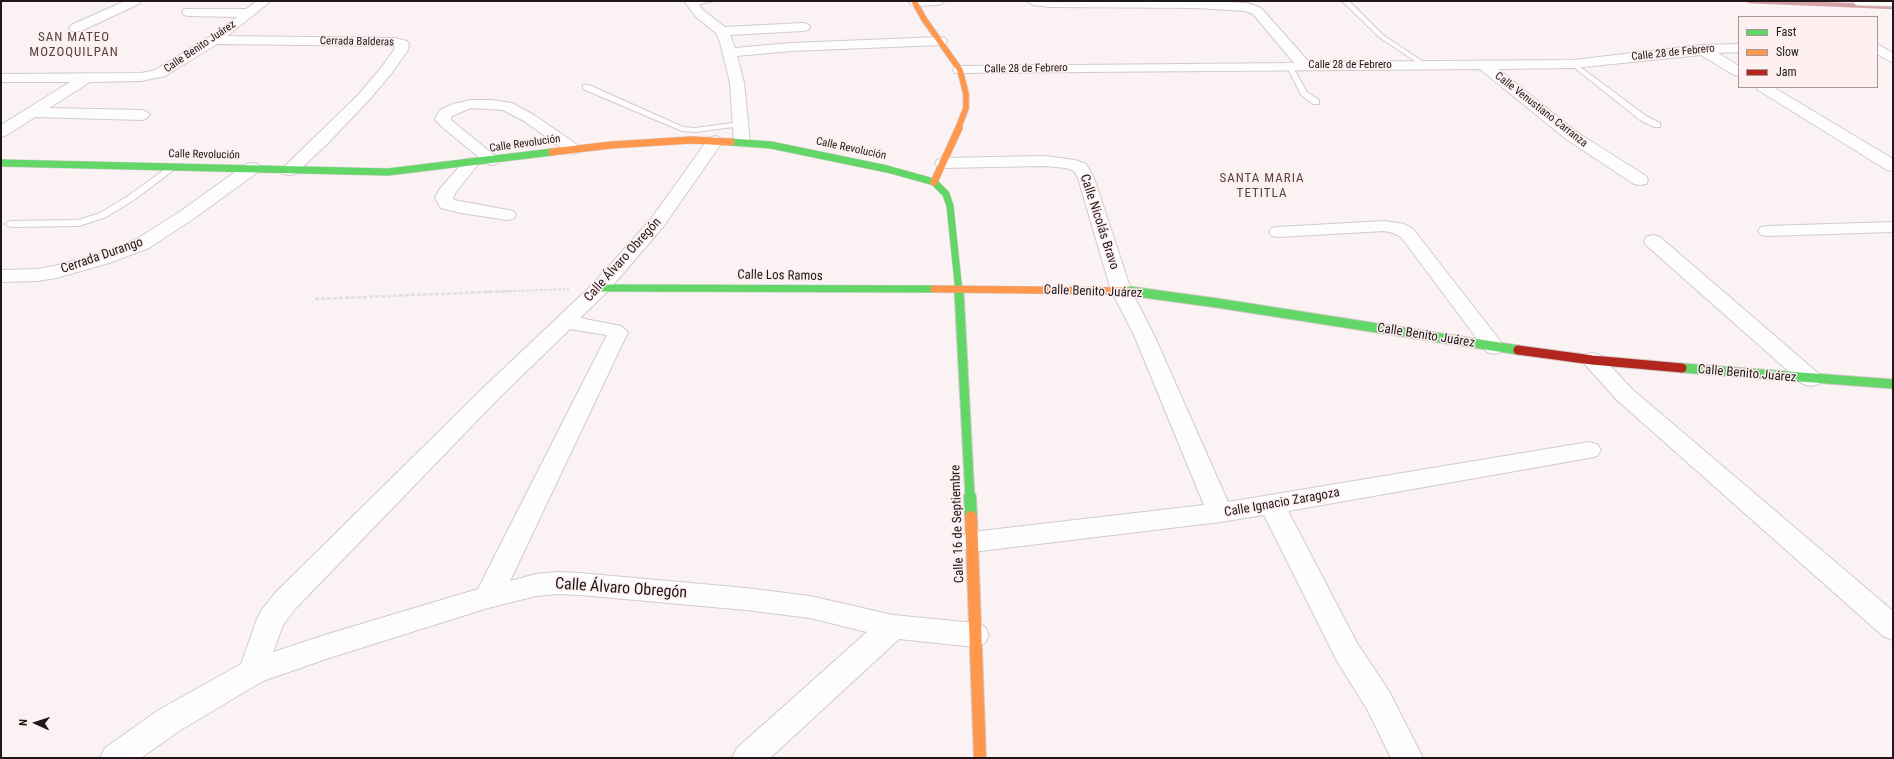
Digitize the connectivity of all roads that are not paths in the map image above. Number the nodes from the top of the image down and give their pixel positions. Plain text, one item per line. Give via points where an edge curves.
1 (135, 1) edge
2 (265, 1) edge
3 (710, 1) edge
4 (939, 1) edge
5 (1033, 1) edge
6 (1345, 1) edge
7 (1857, 1) edge
8 (691, 2) edge
9 (915, 2) edge
10 (1893, 2) edge
11 (188, 12) dead end
12 (249, 13) junction
13 (804, 27) dead end
14 (76, 28) dead end
15 (722, 31) junction
16 (214, 40) junction
17 (940, 41) junction
18 (1738, 48) edge
19 (1878, 48) edge
20 (1893, 48) edge
21 (1878, 49) edge
22 (1702, 50) junction
23 (731, 53) junction
24 (1893, 59) edge
25 (1573, 64) junction
26 (1289, 65) junction
27 (1304, 65) junction
28 (1484, 65) junction
29 (1426, 66) junction
30 (960, 70) junction
31 (1738, 71) edge
32 (87, 77) junction
33 (1, 78) edge
34 (586, 87) dead end
35 (1765, 88) edge
36 (1316, 102) dead end
37 (32, 112) junction
38 (142, 115) dead end
39 (741, 124) junction
40 (1658, 125) dead end
41 (1, 132) edge
42 (715, 141) junction
43 (742, 142) junction
44 (572, 149) junction
45 (492, 160) junction
46 (1, 163) edge
47 (471, 163) junction
48 (943, 163) junction
49 (175, 166) junction
50 (1893, 166) edge
51 (252, 168) junction
52 (289, 170) junction
53 (1640, 180) dead end
54 (934, 182) junction
55 (507, 215) dead end
56 (10, 224) dead end
57 (1893, 227) edge
58 (1767, 231) dead end
59 (1278, 232) dead end
60 (1653, 241) dead end
61 (1, 276) edge
62 (600, 288) junction
63 (959, 290) junction
64 (1121, 290) junction
65 (566, 322) junction
66 (1494, 347) junction
67 (1592, 360) junction
68 (1810, 379) junction
69 (1893, 384) edge
70 (1589, 450) dead end
71 (1272, 505) junction
72 (1220, 513) junction
73 (972, 542) junction
74 (488, 597) junction
75 (893, 627) junction
76 (1893, 628) edge
77 (975, 635) junction
78 (253, 672) junction
79 (116, 758) edge
80 (748, 758) edge
81 (980, 758) edge
82 (1407, 758) edge

1 - 14 street
2 - 12 street, Calle Benito Juárez
3 - 8 lane
4 - 9 street
5 - 27 street via 1247,7 1257,11
6 - 29 lane via 1381,36
7 - 10 street
8 - 15 street via 700,14
9 - 17 street
11 - 12 street
12 - 16 street, Calle Benito Juárez
13 - 15 street
15 - 23 street
16 - 32 street, Calle Benito Juárez via 160,74 141,77
16 - 52 street, Cerrada Balderas via 402,44 401,50 386,71 364,96
17 - 23 street via 791,47
17 - 30 street
18 - 22 street, Calle 28 de Febrero
19 - 20 street
21 - 24 street
22 - 25 street, Calle 28 de Febrero
22 - 31 street
23 - 39 street
25 - 28 street, Calle 28 de Febrero
25 - 40 lane via 1643,118
26 - 27 street, Calle 28 de Febrero
26 - 30 street, Calle 28 de Febrero
26 - 36 lane via 1304,93
27 - 29 street, Calle 28 de Febrero
28 - 29 street, Calle 28 de Febrero
28 - 53 street, Calle Venustiano Carranza via 1572,136
30 - 48 street via 966,94 966,108
32 - 33 street, Calle Benito Juárez
32 - 37 street
34 - 39 lane via 682,129 695,130
35 - 50 street
37 - 38 street
37 - 41 street
39 - 43 street
42 - 43 street, Calle Revolución
42 - 44 street, Calle Revolución via 642,142
42 - 62 street, Calle Álvaro Obregón via 657,223
43 - 54 street, Calle Revolución via 838,158
44 - 45 street, Calle Revolución
44 - 45 street via 529,118 507,106 471,104 445,112 443,116 446,123
45 - 47 street, Calle Revolución
46 - 49 street, Calle Revolución
47 - 52 street, Calle Revolución via 388,172
47 - 55 street via 448,190 444,198 447,204
48 - 54 street
48 - 64 street, Calle Nicolás Bravo via 1044,161 1069,163 1080,168 1086,178
49 - 51 street, Calle Revolución
49 - 56 lane via 103,215 79,223
51 - 52 street, Calle Revolución
51 - 61 street, Cerrada Durango via 142,244 56,272
54 - 63 street via 946,194 950,206
57 - 58 street
59 - 66 street via 1389,225 1398,228 1407,233
60 - 68 street
62 - 63 street, Calle Los Ramos
62 - 65 street, Calle Álvaro Obregón
63 - 64 street, Calle Benito Juárez
63 - 73 street, Calle 16 de Septiembre
64 - 66 street, Calle Benito Juárez via 1293,314
64 - 72 street, Calle Nicolás Bravo via 1144,335
65 - 74 street via 618,332
65 - 78 street, Calle Álvaro Obregón via 285,601 271,619
66 - 67 street, Calle Benito Juárez
67 - 68 street, Calle Benito Juárez
67 - 76 street via 1625,395
68 - 69 street, Calle Benito Juárez
70 - 71 street, Calle Ignacio Zaragoza
71 - 72 street, Calle Ignacio Zaragoza
71 - 82 street via 1347,652 1378,700
72 - 73 street, Calle Ignacio Zaragoza
73 - 77 street, Calle 16 de Septiembre
74 - 75 street, Calle Álvaro Obregón via 536,585 580,584 810,607
74 - 78 street, Calle Álvaro Obregón
75 - 77 street, Calle Álvaro Obregón
75 - 80 street
77 - 81 street, Calle 16 de Septiembre
78 - 79 street, Calle Álvaro Obregón via 168,721

